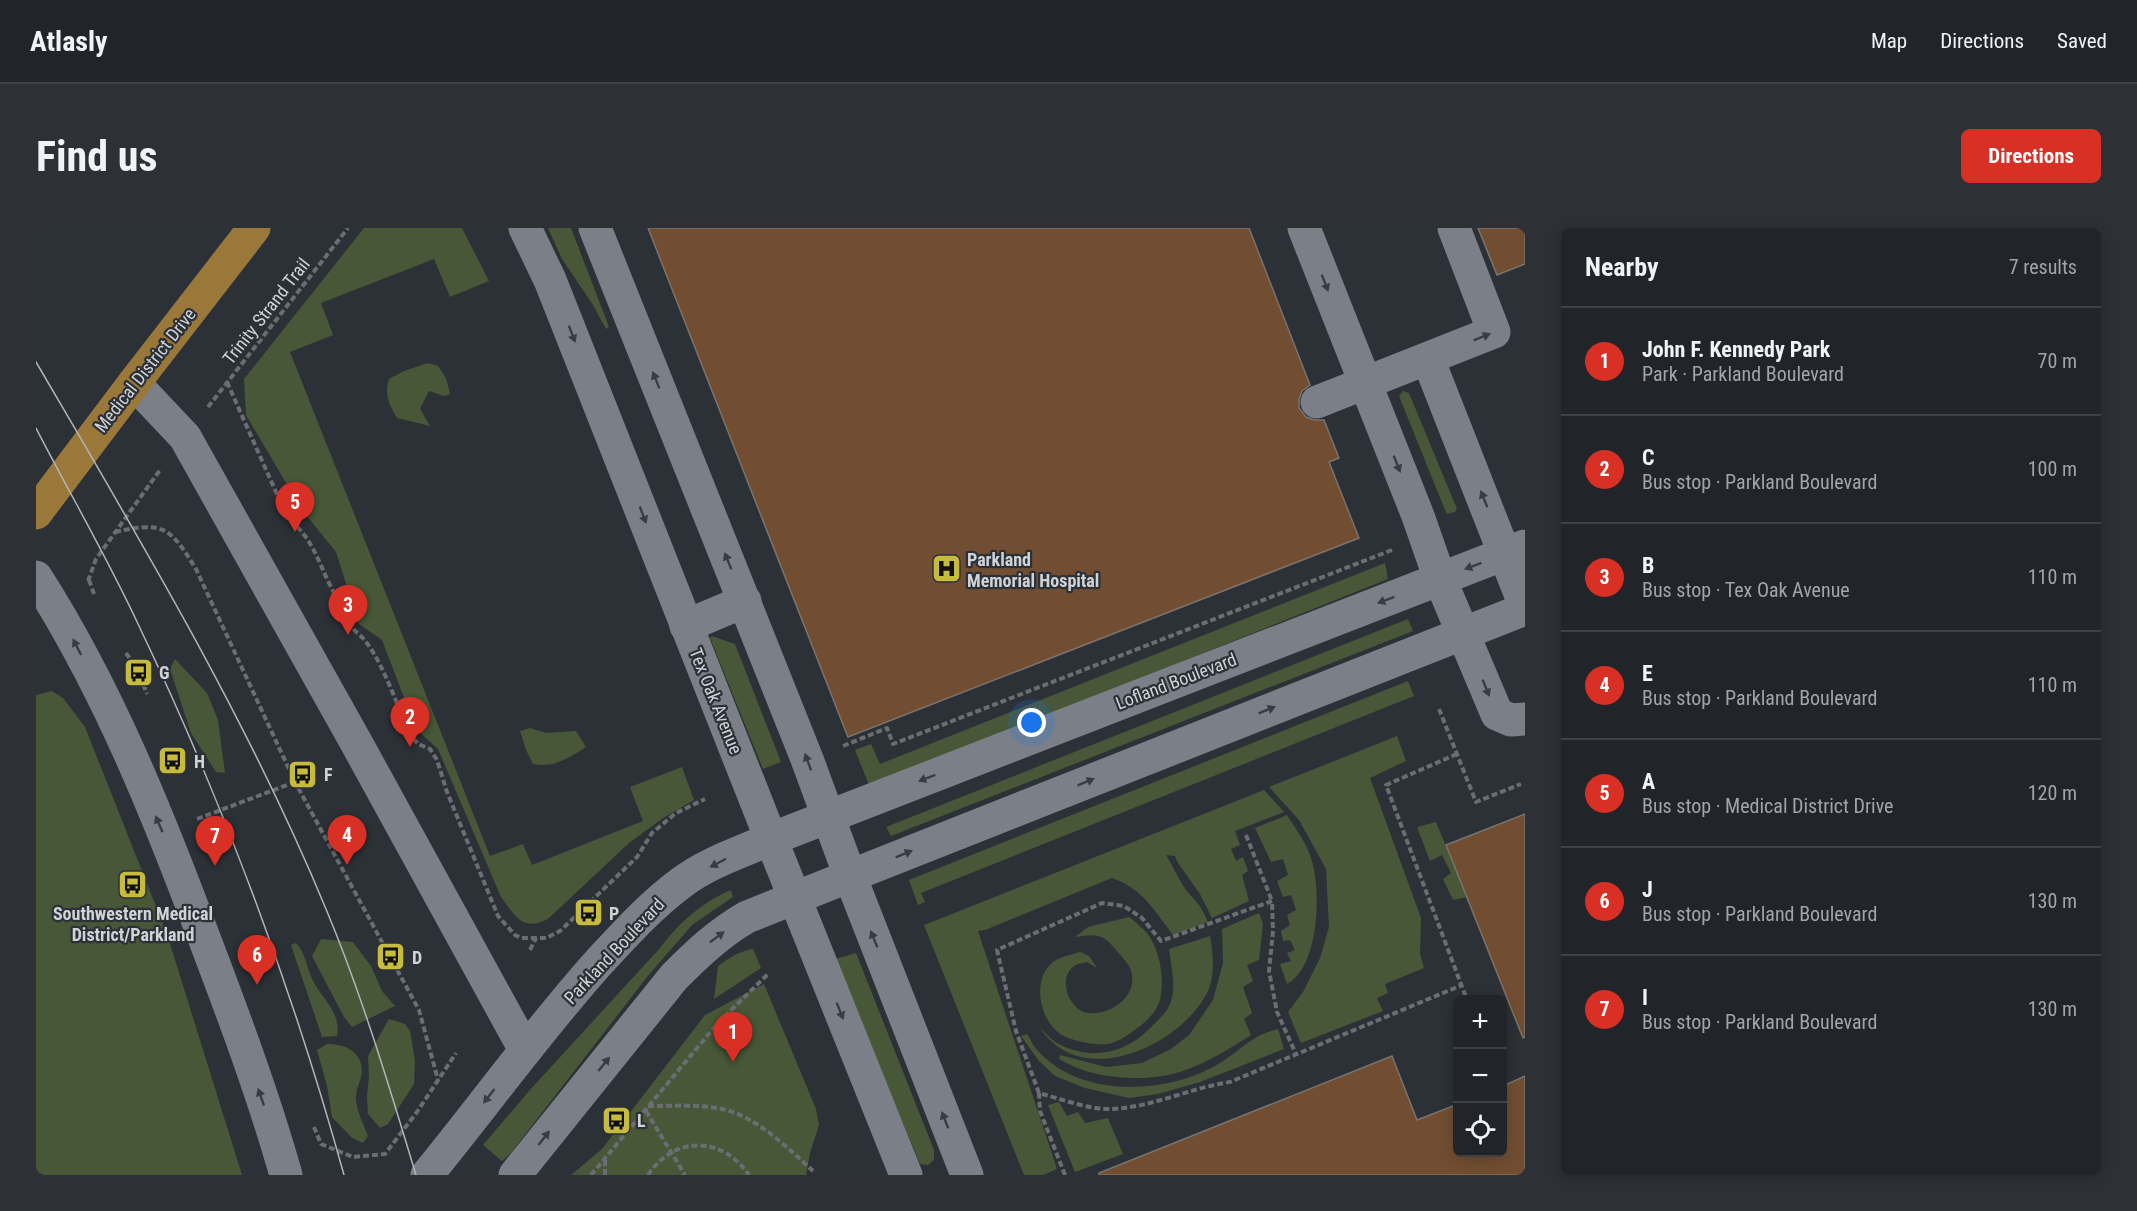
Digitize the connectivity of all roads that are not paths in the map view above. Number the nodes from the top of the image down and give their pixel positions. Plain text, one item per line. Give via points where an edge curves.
1 (254, 228) edge
2 (525, 228) edge
3 (595, 228) edge
4 (1304, 228) edge
5 (1454, 228) edge
6 (1428, 359) junction
7 (134, 383) junction
8 (1365, 384) junction
9 (1317, 402) dead end
10 (36, 513) edge
11 (1515, 550) edge
12 (36, 577) edge
13 (1440, 579) junction
14 (745, 601) junction
15 (1525, 608) edge
16 (686, 626) junction
17 (1463, 634) junction
18 (1525, 719) edge
19 (828, 817) junction
20 (771, 839) junction
21 (850, 876) junction
22 (795, 898) junction
23 (525, 1050) junction
24 (283, 1164) edge
25 (310, 1175) edge
26 (427, 1175) edge
27 (515, 1175) edge
28 (906, 1175) edge
29 (967, 1175) edge

1 - 7 main road, Medical District Drive
2 -> 16 street, Tex Oak Avenue via 550,279
14 -> 3 street
4 -> 8 street
6 -> 5 street via 1494,332
6 - 8 street
11 -> 6 street
7 - 10 main road, Medical District Drive
7 - 23 street via 184,437
8 - 9 street
8 -> 13 street
11 -> 13 street, Lofland Boulevard
11 - 15 street
24 -> 12 street via 182,878 129,751
13 - 17 street
13 -> 19 street, Lofland Boulevard
14 - 16 street
19 -> 14 street
15 - 17 street
16 - 20 street, Tex Oak Avenue
17 -> 18 street via 1497,714 1511,720
21 -> 17 street
19 - 20 street, Parkland Boulevard
19 - 21 street
20 - 22 street, Tex Oak Avenue
20 -> 23 street, Parkland Boulevard via 683,881 646,911
21 - 22 street
29 -> 21 street
27 -> 22 street via 674,977 701,950 732,926
22 -> 28 street, Tex Oak Avenue
23 -> 26 street, Parkland Boulevard
24 - 25 street

